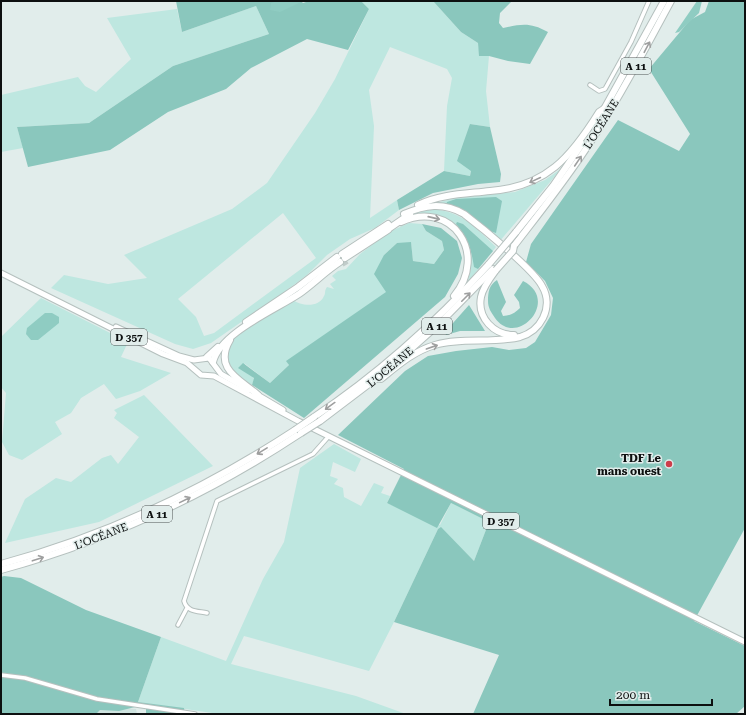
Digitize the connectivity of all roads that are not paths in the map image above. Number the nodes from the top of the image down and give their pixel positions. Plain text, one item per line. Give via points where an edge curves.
1 (649, 1) edge
2 (664, 1) edge
3 (671, 1) edge
4 (590, 85) dead end
5 (605, 108) junction
6 (404, 214) junction
7 (384, 232) junction
8 (518, 234) junction
9 (369, 239) junction
10 (341, 258) junction
11 (493, 267) junction
12 (321, 271) junction
13 (1, 272) edge
14 (62, 303) junction
15 (446, 309) junction
16 (235, 333) junction
17 (207, 357) junction
18 (199, 359) junction
19 (214, 365) junction
20 (196, 369) junction
21 (210, 374) junction
22 (376, 379) junction
23 (258, 395) junction
24 (309, 426) junction
25 (329, 436) junction
26 (1, 564) edge
27 (1, 570) edge
28 (187, 608) junction
29 (207, 613) dead end
30 (178, 624) dead end
31 (745, 642) edge
32 (1, 675) edge
33 (195, 714) edge

1 - 4 street via 631,42 604,89 599,91
2 - 5 highway, L’OCÉANE / A 11
8 -> 3 highway, L’OCÉANE / A 11 via 558,190 594,137
5 -> 6 highway via 599,112 566,158 542,177 512,188 436,198 413,207
5 - 8 highway, L’OCÉANE / A 11
6 - 9 highway
22 -> 6 highway via 381,379 418,352 436,345 456,341 508,339 524,335 540,324 547,306 544,288 535,276 464,214 436,205 420,207
7 - 9 highway
7 - 11 highway via 410,214 425,208 454,211 530,273 541,288 544,312 530,330 517,335 502,333 492,327 484,317 482,294
7 -> 15 highway via 411,218 425,216 442,220 460,234 468,254 468,268 461,287
8 - 11 highway, L’OCÉANE / A 11, bridge
8 - 11 highway, L’OCÉANE / A 11, bridge via 514,246
9 - 10 highway
10 - 12 highway
10 - 12 highway via 329,271
11 - 15 highway, L’OCÉANE / A 11
22 -> 11 highway, L’OCÉANE / A 11 via 429,333
12 - 16 highway via 299,293
12 - 17 highway via 229,334
13 - 14 main road, D 357
14 - 18 main road, D 357 via 179,356
14 - 20 main road, D 357
15 -> 26 highway, L’OCÉANE / A 11, bridge via 372,374 314,417 219,476 153,509 77,539
16 - 19 highway via 220,348
16 - 23 highway via 226,348 225,364 236,378
17 - 18 main road
17 - 19 main road
18 - 20 main road
19 - 21 main road
19 - 23 main road, D 357 via 224,376
20 - 21 main road via 201,375
21 - 24 main road, D 357
27 -> 22 highway, L’OCÉANE / A 11, bridge via 82,544 161,512 236,474 301,434
23 - 24 main road, D 357
24 - 25 main road, D 357
25 - 28 street via 313,454 217,501 184,601
25 - 31 main road, D 357
28 - 29 street
28 - 30 street
32 - 33 street via 25,678 97,698

